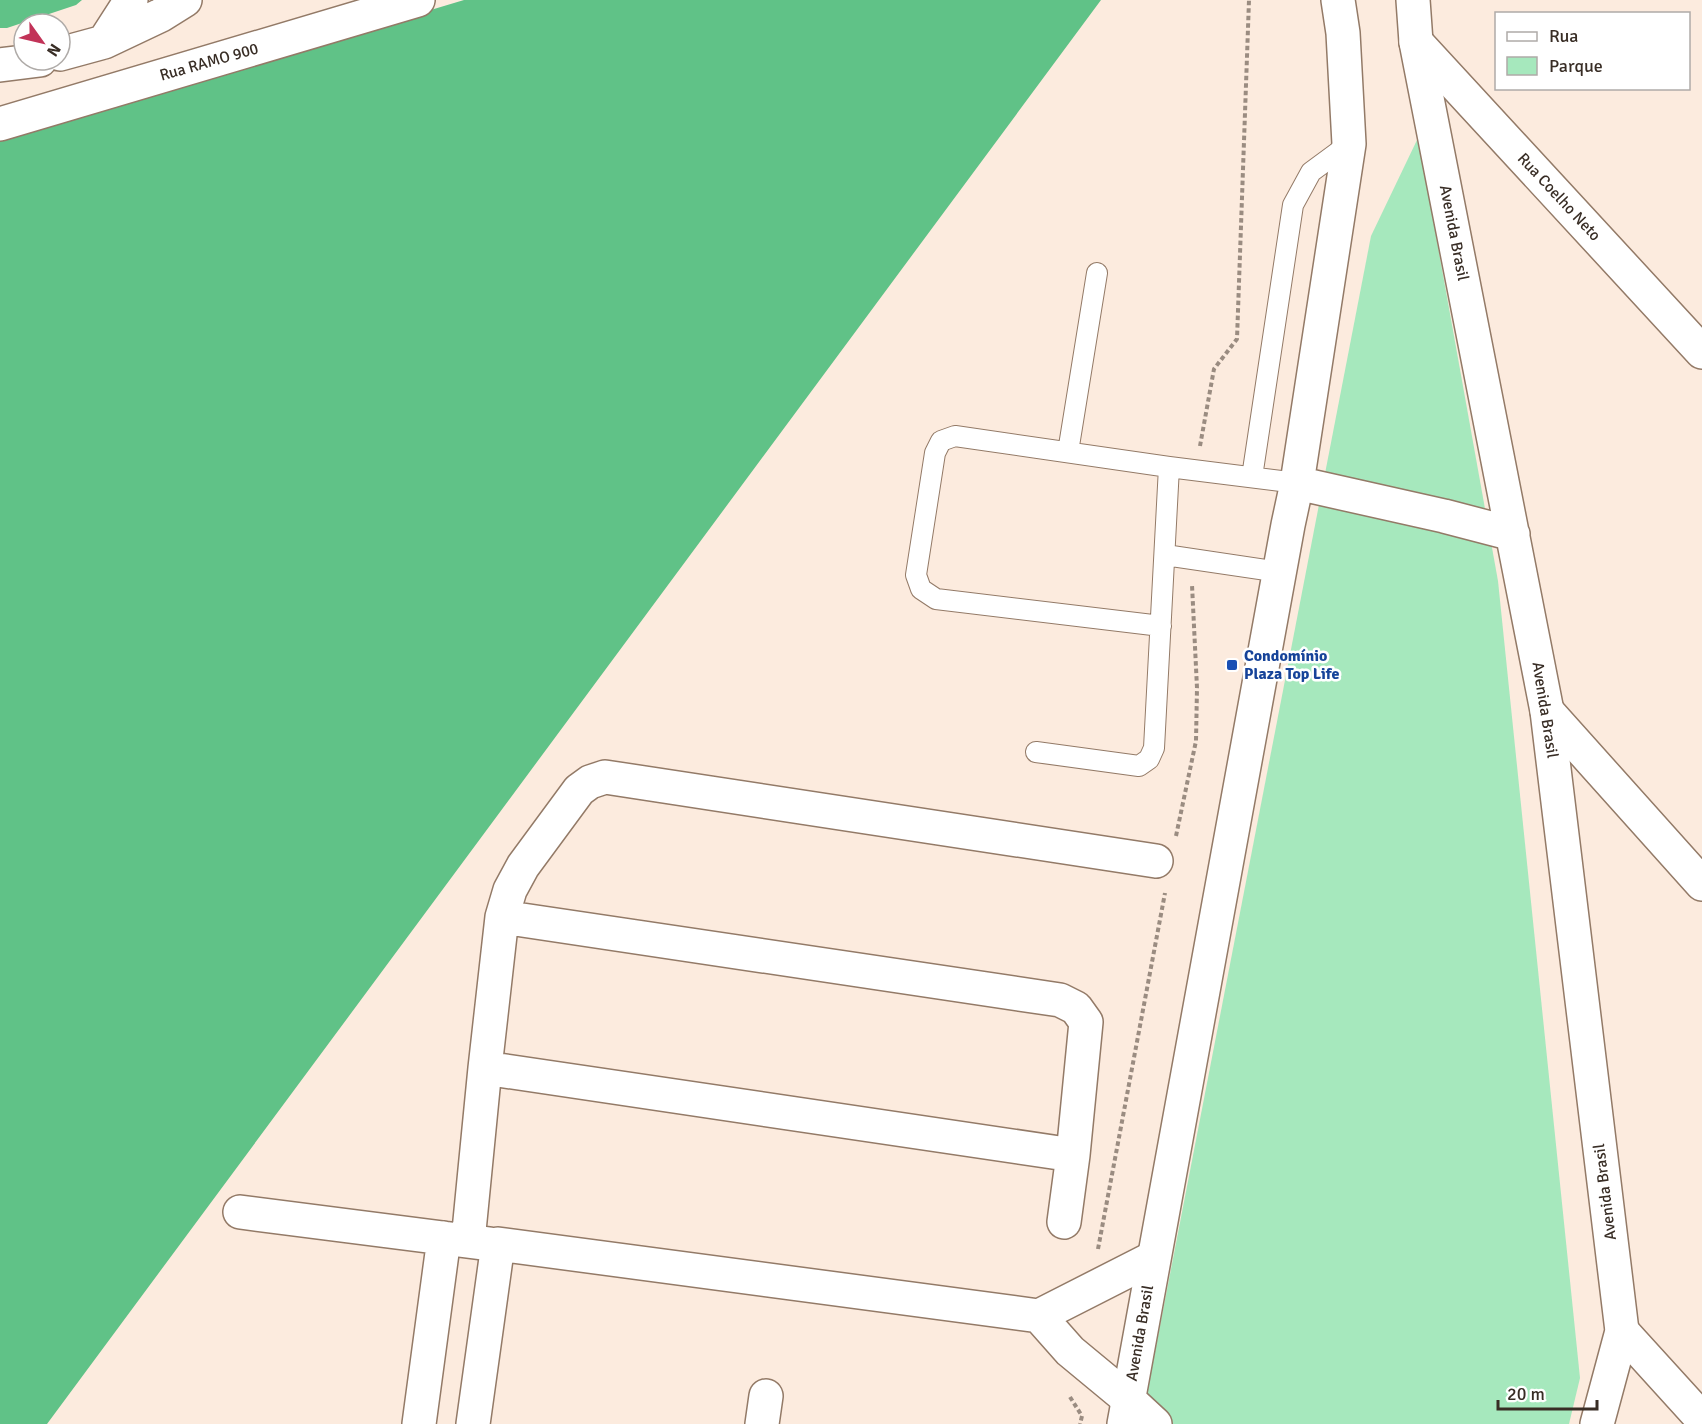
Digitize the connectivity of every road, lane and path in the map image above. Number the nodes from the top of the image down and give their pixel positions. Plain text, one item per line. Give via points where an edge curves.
1 (131, 0) edge
2 (184, 0) edge
3 (418, 0) edge
4 (1338, 0) edge
5 (1413, 0) edge
6 (104, 42) junction
7 (1416, 42) junction
8 (72, 51) edge
9 (0, 124) edge
10 (1349, 144) junction
11 (1097, 273) dead end
12 (1702, 352) edge
13 (1068, 452) junction
14 (1169, 467) junction
15 (1252, 477) junction
16 (1297, 483) junction
17 (1513, 534) junction
18 (1165, 555) junction
19 (1279, 572) junction
20 (1161, 626) junction
21 (1547, 711) junction
22 (1036, 752) dead end
23 (1155, 861) dead end
24 (1702, 884) edge
25 (502, 917) junction
26 (485, 1068) junction
27 (1073, 1155) junction
28 (240, 1212) dead end
29 (1064, 1222) dead end
30 (470, 1241) junction
31 (1153, 1258) junction
32 (1039, 1316) junction
33 (1622, 1331) junction
34 (1126, 1412) edge
35 (1702, 1419) edge
36 (419, 1424) edge
37 (473, 1424) edge
38 (1155, 1424) edge
39 (1597, 1424) edge

1 - 6 street
2 - 6 street
3 - 9 street, Rua RAMO 900
4 - 10 street, Avenida Brasil
5 - 7 street, Avenida Brasil
6 - 8 street
7 - 12 street, Rua Coelho Neto
7 - 17 street, Avenida Brasil
10 - 15 lane via 1311,172 1293,206
10 - 16 street, Avenida Brasil
11 - 13 lane
13 - 14 lane
13 - 20 lane via 955,436 941,441 935,453 916,575 921,589 936,599
14 - 15 lane
14 - 18 lane
15 - 16 lane
16 - 17 street
16 - 19 street, Avenida Brasil
17 - 21 street, Avenida Brasil
18 - 19 lane
18 - 20 lane
19 - 31 street, Avenida Brasil
20 - 22 lane via 1154,748 1149,759 1139,766
21 - 24 street
21 - 33 street, Avenida Brasil
23 - 25 street via 605,777 579,790 523,866
25 - 26 street
25 - 27 street via 1060,1000 1076,1008 1086,1022
26 - 27 street
26 - 30 street
27 - 29 street
28 - 30 street
30 - 32 street
30 - 36 street
30 - 37 street
31 - 32 street
31 - 34 street, Avenida Brasil
32 - 34 street
33 - 35 street
33 - 39 street, Avenida Brasil
34 - 38 street

